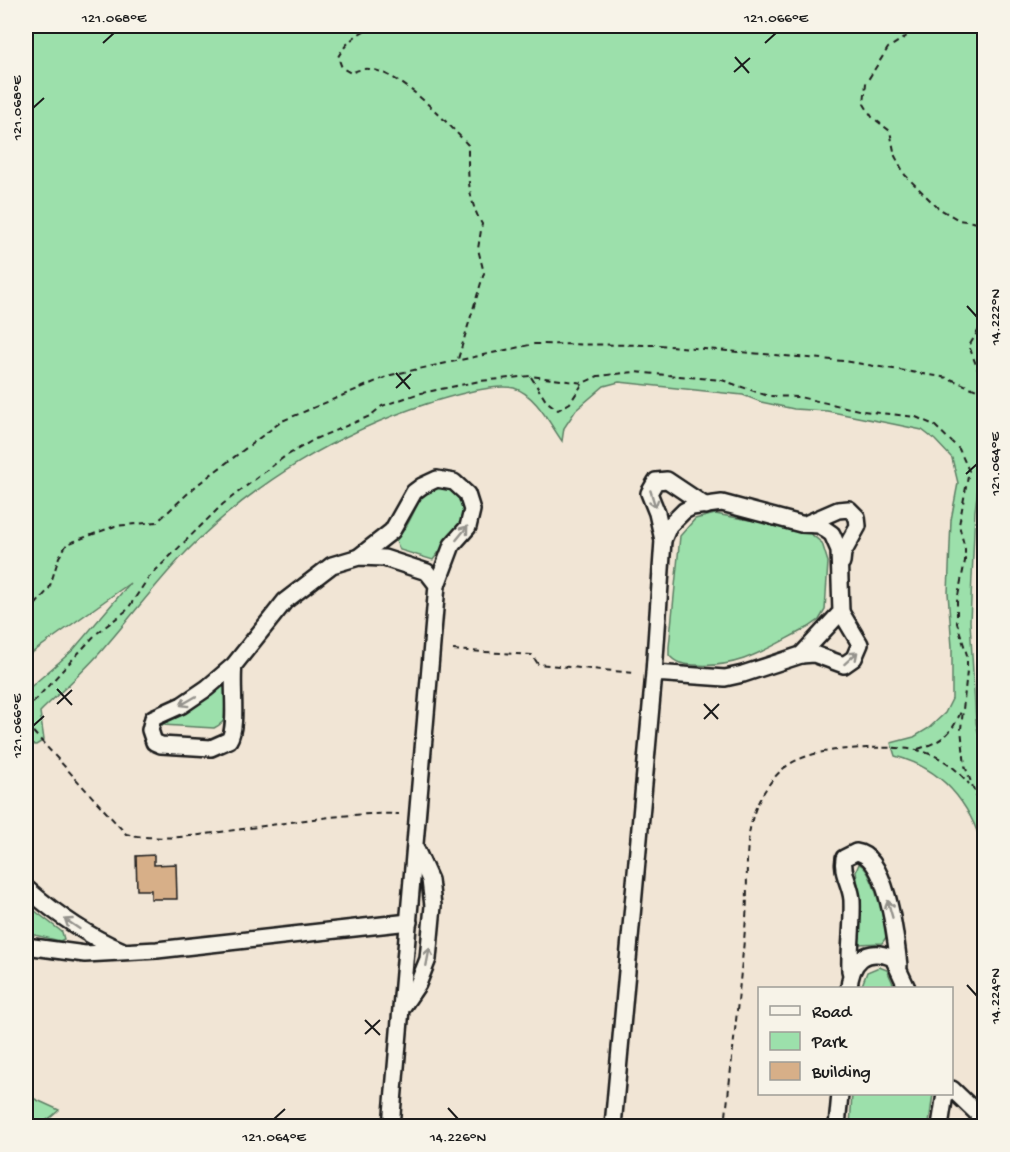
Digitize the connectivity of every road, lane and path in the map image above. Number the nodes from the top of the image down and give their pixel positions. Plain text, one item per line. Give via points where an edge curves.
1 (374, 26) edge
2 (908, 26) edge
3 (984, 224) edge
4 (984, 321) edge
5 (458, 360) junction
6 (530, 376) junction
7 (583, 383) junction
8 (984, 386) edge
9 (984, 393) edge
10 (706, 506) junction
11 (801, 524) junction
12 (663, 540) junction
13 (359, 557) junction
14 (841, 568) junction
15 (437, 585) junction
16 (26, 610) edge
17 (841, 612) junction
18 (453, 650) dead end
19 (801, 655) junction
20 (234, 665) junction
21 (634, 673) dead end
22 (654, 673) junction
23 (963, 705) junction
24 (26, 710) edge
25 (26, 724) edge
26 (918, 749) junction
27 (970, 786) junction
28 (399, 814) dead end
29 (984, 817) edge
30 (416, 848) junction
31 (26, 888) edge
32 (409, 922) junction
33 (26, 946) edge
34 (124, 951) junction
35 (899, 966) junction
36 (850, 971) junction
37 (849, 987) edge
38 (907, 987) edge
39 (401, 1008) junction
40 (953, 1091) edge
41 (840, 1095) edge
42 (945, 1095) edge
43 (391, 1126) edge
44 (613, 1126) edge
45 (725, 1126) edge
46 (837, 1126) edge
47 (940, 1126) edge
48 (979, 1126) edge

1 - 5 path via 357,33 344,46 338,57 342,68 351,73 377,71 415,92 468,144 468,190 482,224 478,249 484,273
2 - 3 path via 907,36 888,48 866,83 864,104 872,117 890,131 895,156 905,175 938,208 959,220
4 - 8 path via 969,346
5 - 9 path via 534,344 658,345 844,361 948,378
5 - 16 path via 391,375 282,421 196,485 157,522 115,526 67,544 50,589
6 - 7 path
6 - 7 path via 546,401 558,410 570,403
6 - 24 path via 480,381 401,399 315,439 284,458 223,504 176,548 149,577 127,610 90,640
7 - 23 path via 615,372 722,380 768,396 799,397 863,411 904,413 947,435 969,471 959,525 965,549 957,601 957,623 967,663
10 - 11 street via 722,503
10 - 12 street via 684,511 669,526
10 -> 12 street via 667,480 656,481 649,493
11 - 14 street via 819,525 832,534
11 - 14 street via 838,510 853,512 858,526 843,553
12 - 22 street
13 - 15 street via 384,558 427,572
15 -> 13 street via 452,544 468,527 472,510 467,494 454,482 437,479 414,492 392,531
13 - 20 street via 323,570 285,601
14 - 17 street
15 - 30 street
17 - 19 street
19 -> 17 street via 814,654 844,665 854,658 860,644
18 - 21 path via 532,655 538,664
19 - 22 street via 725,678
20 -> 20 street via 197,696 153,718 150,735 154,742 218,748 229,740 234,728
22 - 44 street
23 - 26 path via 948,735
23 - 27 path via 961,729
25 - 28 path via 126,834 148,839 180,838 361,813
26 - 27 path via 944,761
26 - 45 path via 843,749 807,756 785,768 757,806 748,839 746,917
27 - 29 path
30 - 32 street
39 -> 30 street via 428,959 433,894
34 -> 31 street via 93,938
32 - 34 street via 157,951
32 - 39 street
33 - 34 street via 86,954
35 - 36 street via 893,958 871,954 855,963
35 -> 36 street via 893,917 877,868 870,858 856,852 844,858 843,865 852,899
35 - 38 street
36 - 37 street
39 - 43 street
40 - 48 street via 978,1114
41 - 46 street
42 - 47 street

